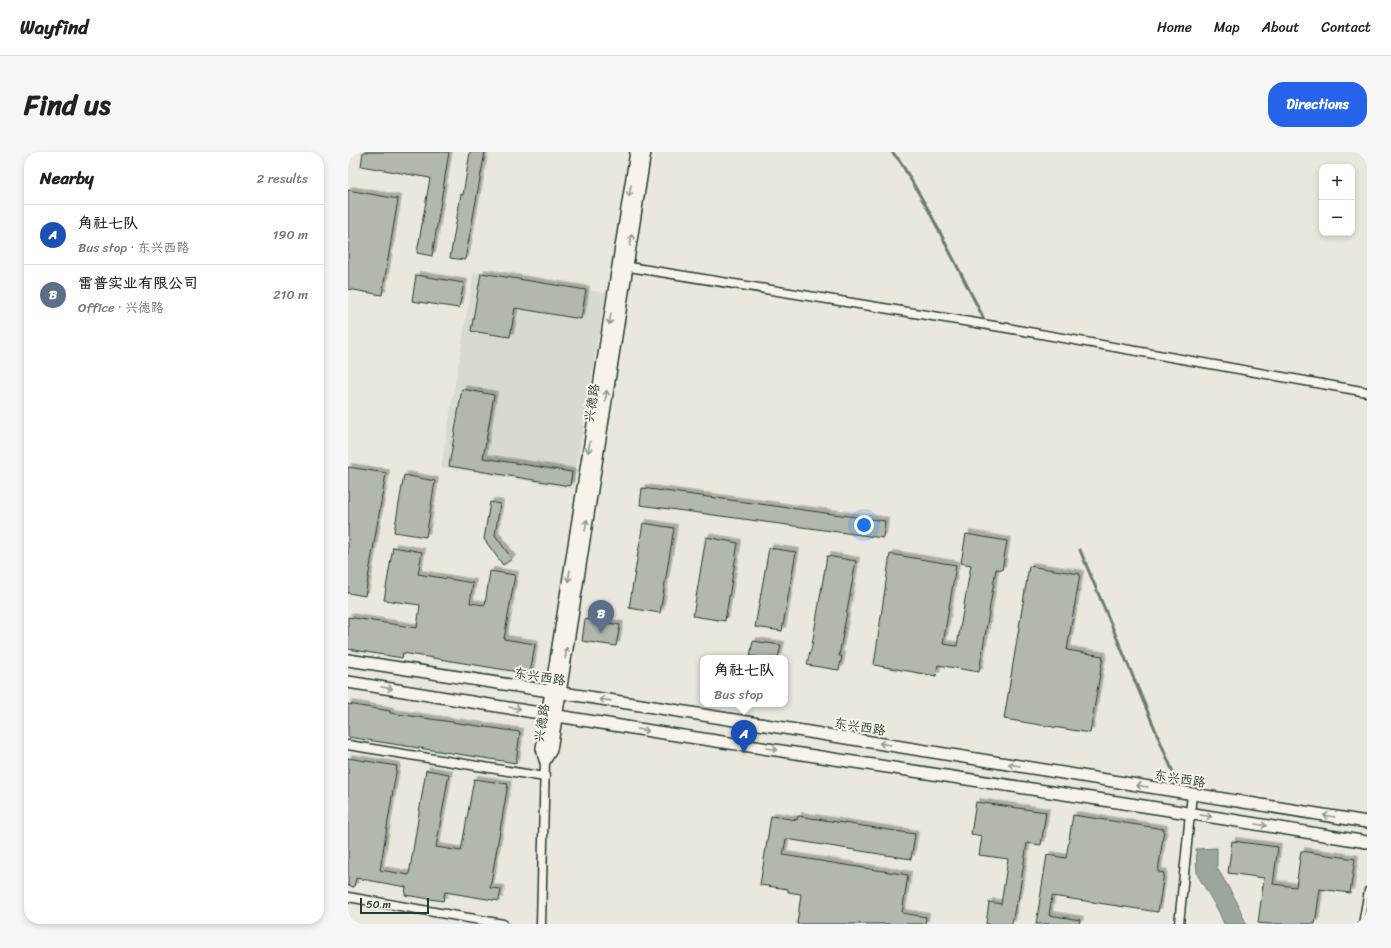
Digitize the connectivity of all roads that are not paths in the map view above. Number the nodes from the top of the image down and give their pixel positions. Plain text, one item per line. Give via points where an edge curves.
1 (636, 152) edge
2 (645, 152) edge
3 (622, 266) junction
4 (1367, 392) edge
5 (348, 660) edge
6 (348, 682) edge
7 (555, 692) junction
8 (552, 714) junction
9 (348, 745) edge
10 (545, 760) joint
11 (544, 777) junction
12 (1192, 794) junction
13 (1190, 813) junction
14 (1367, 822) edge
15 (1367, 842) edge
16 (1367, 890) edge
17 (348, 898) edge
18 (504, 924) edge
19 (542, 924) edge
20 (1179, 924) edge
21 (1361, 924) edge

1 -> 3 main road, 兴德路
3 -> 2 main road, 兴德路
3 - 4 street via 1007,328
3 - 7 main road, 兴德路
5 - 7 main road, 东兴西路
6 -> 8 main road
7 - 8 main road, 兴德路
12 -> 7 main road, 东兴西路
8 - 10 main road, 兴德路 via 542,748
8 -> 13 main road
9 - 11 street
10 - 11 street
11 - 19 street
12 - 13 street
14 -> 12 main road, 东兴西路
13 -> 15 main road
13 - 20 street
16 - 21 lane
17 - 18 street

